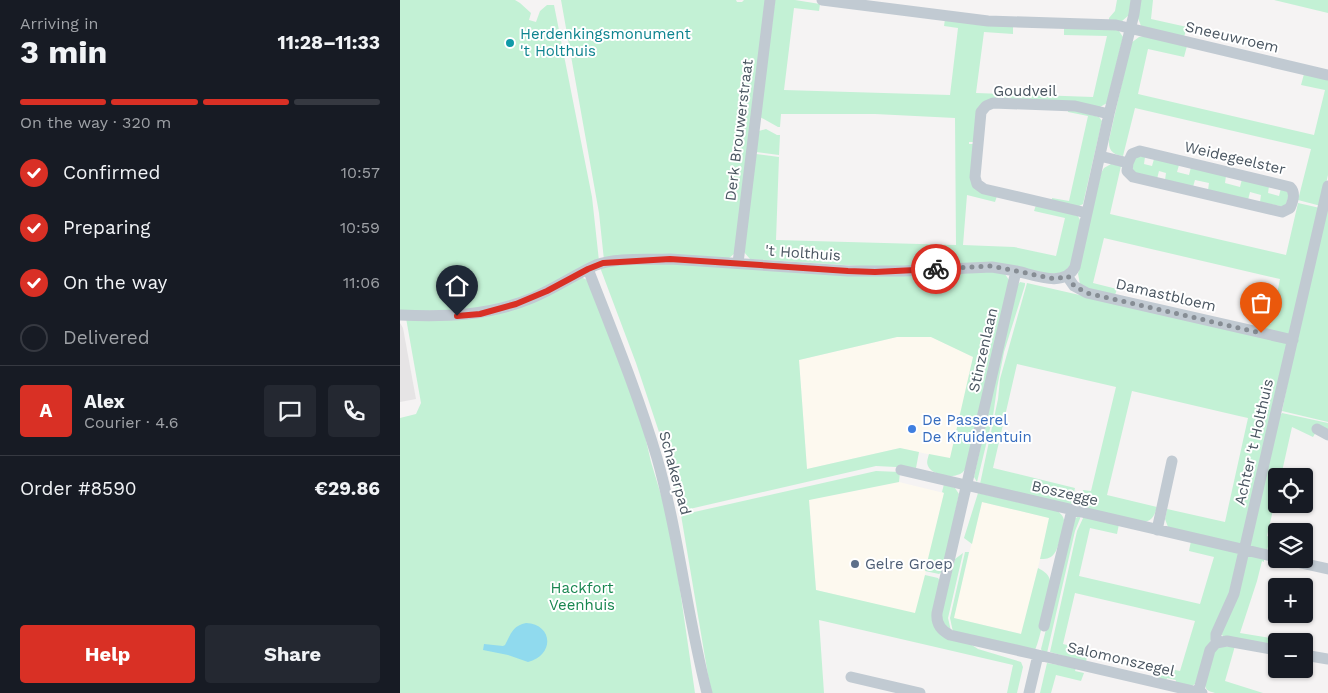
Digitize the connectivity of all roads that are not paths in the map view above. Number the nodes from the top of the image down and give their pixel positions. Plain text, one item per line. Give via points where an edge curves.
1 (770, 0) edge
2 (822, 0) edge
3 (1136, 0) edge
4 (1130, 29) junction
5 (1327, 75) edge
6 (1109, 114) junction
7 (1100, 156) junction
8 (1128, 163) junction
9 (1328, 186) edge
10 (1087, 213) junction
11 (738, 263) junction
12 (588, 269) junction
13 (1016, 271) junction
14 (1068, 276) junction
15 (400, 315) edge
16 (1292, 340) junction
17 (1317, 429) dead end
18 (1328, 435) edge
19 (1172, 461) dead end
20 (901, 470) dead end
21 (967, 486) junction
22 (1072, 510) junction
23 (1157, 530) junction
24 (1244, 550) junction
25 (1268, 555) edge
26 (1313, 566) edge
27 (1328, 569) edge
28 (1044, 626) dead end
29 (1216, 643) junction
30 (1268, 649) edge
31 (1038, 655) junction
32 (1313, 656) edge
33 (1328, 659) edge
34 (851, 677) dead end
35 (907, 692) edge
36 (707, 693) edge
37 (920, 693) edge
38 (1029, 693) edge
39 (1199, 693) edge

1 - 11 street, Derk Brouwerstraat
2 - 4 street, Sneeuwroem via 988,21 1111,25
3 - 4 street
4 - 5 street, Sneeuwroem
4 - 6 street
6 - 7 street
6 - 10 street, Goudveil via 1075,106 993,104 981,112 975,177 978,186
7 - 8 street
7 - 10 street
8 - 8 street, Weidegeelster via 1128,171 1133,177 1282,212 1290,208 1294,195 1290,187 1140,152 1132,154
9 - 16 street, Achter 't Holthuis
10 - 14 street via 1075,267
11 - 12 street, 't Holthuis via 637,260 603,263
11 - 13 street, 't Holthuis via 866,271 992,266
12 - 15 street, 't Holthuis via 533,298 499,310 457,316
12 - 36 street, Schakerpad via 657,458
13 - 14 street via 1055,279
13 - 21 street, Stinzenlaan
14 - 16 street, Damastbloem via 1074,286 1087,293
16 - 24 street, Achter 't Holthuis
17 - 18 street
19 - 23 street
20 - 21 street, Boszegge
21 - 22 street, Boszegge
21 - 31 street, Stinzenlaan via 937,613 938,623 950,635
22 - 23 street, Boszegge
22 - 28 street
23 - 24 street, Boszegge
24 - 25 street, Boszegge
24 - 29 street, Achter 't Holthuis via 1234,594 1216,634
26 - 27 street
29 - 30 street via 1227,641
29 - 39 street, Achter 't Holthuis via 1210,650
31 - 38 street
31 - 39 street, Salomonszegel
32 - 33 street
34 - 35 street
35 - 37 street

